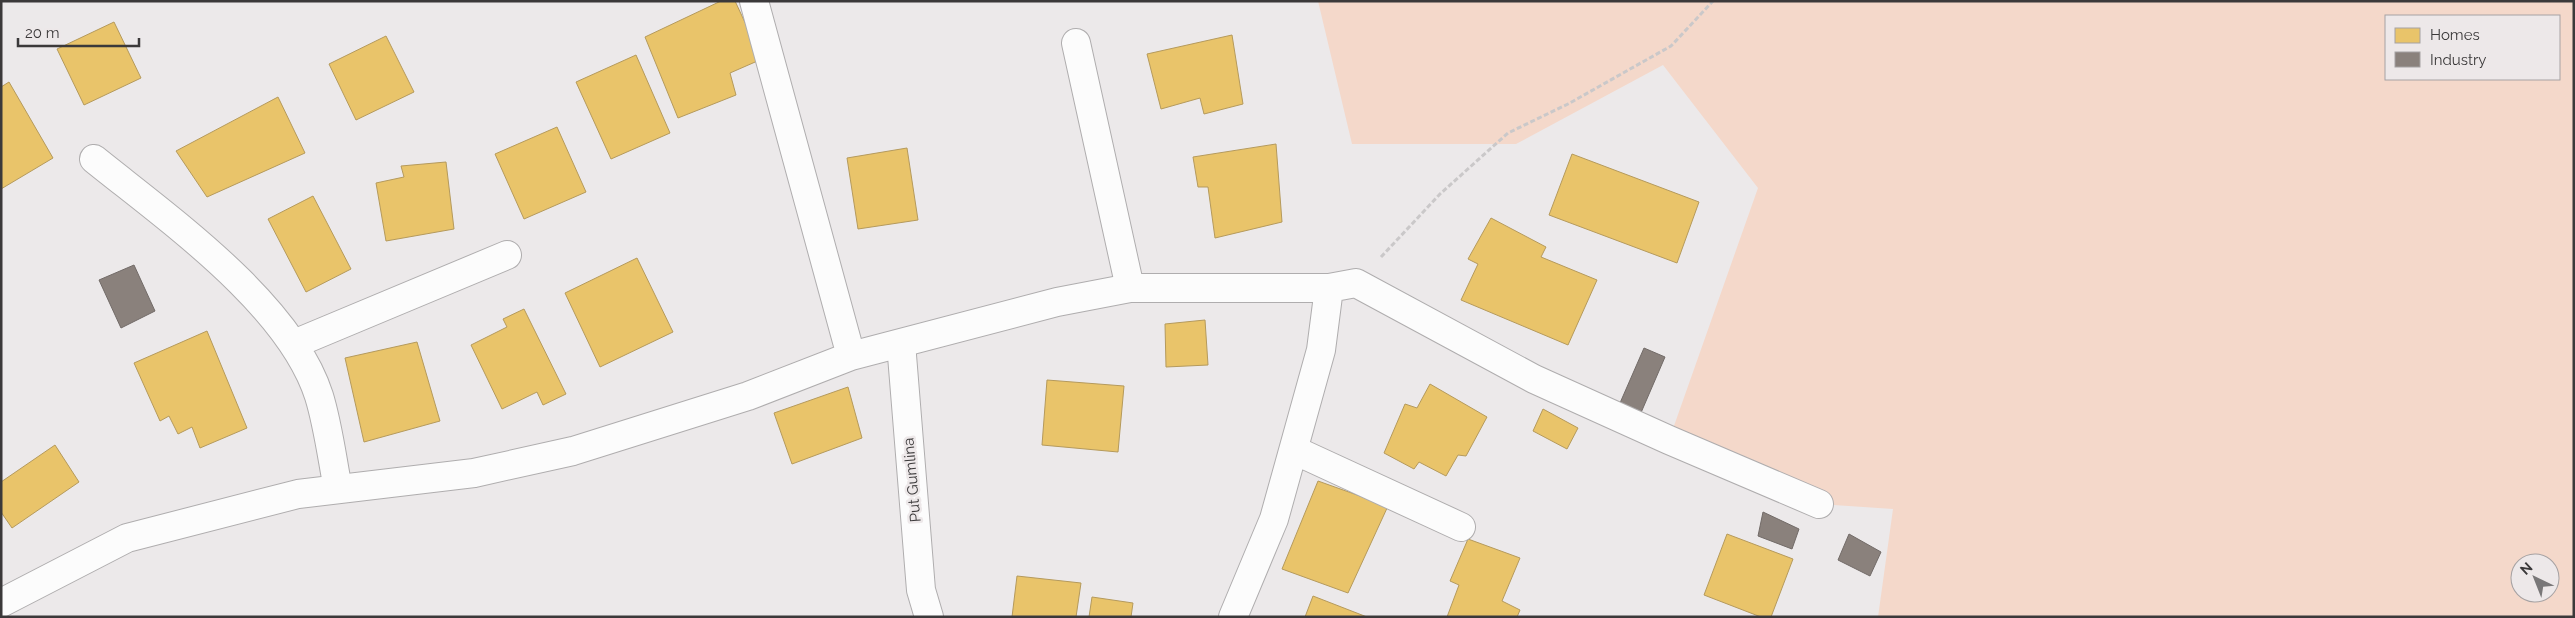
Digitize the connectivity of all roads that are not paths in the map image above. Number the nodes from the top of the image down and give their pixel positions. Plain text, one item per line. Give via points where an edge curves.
1 (754, 1) edge
2 (1076, 43) dead end
3 (94, 159) dead end
4 (507, 255) dead end
5 (1130, 288) junction
6 (1329, 288) junction
7 (901, 343) junction
8 (294, 344) junction
9 (851, 356) junction
10 (1294, 450) junction
11 (338, 489) junction
12 (1819, 504) dead end
13 (1461, 527) dead end
14 (1, 603) edge
15 (929, 617) edge
16 (1233, 617) edge

1 - 9 street
2 - 5 street
3 - 8 street via 209,252 273,316
4 - 8 street
5 - 6 street
5 - 7 street via 1057,302
6 - 10 street via 1321,350
6 - 12 street via 1356,283 1534,378
7 - 9 street
7 - 15 street, Put Gumlina via 921,590
8 - 11 street via 319,395
9 - 11 street via 748,396 573,451 474,473
10 - 13 street
10 - 16 street via 1274,519
11 - 14 street via 298,494 127,538

